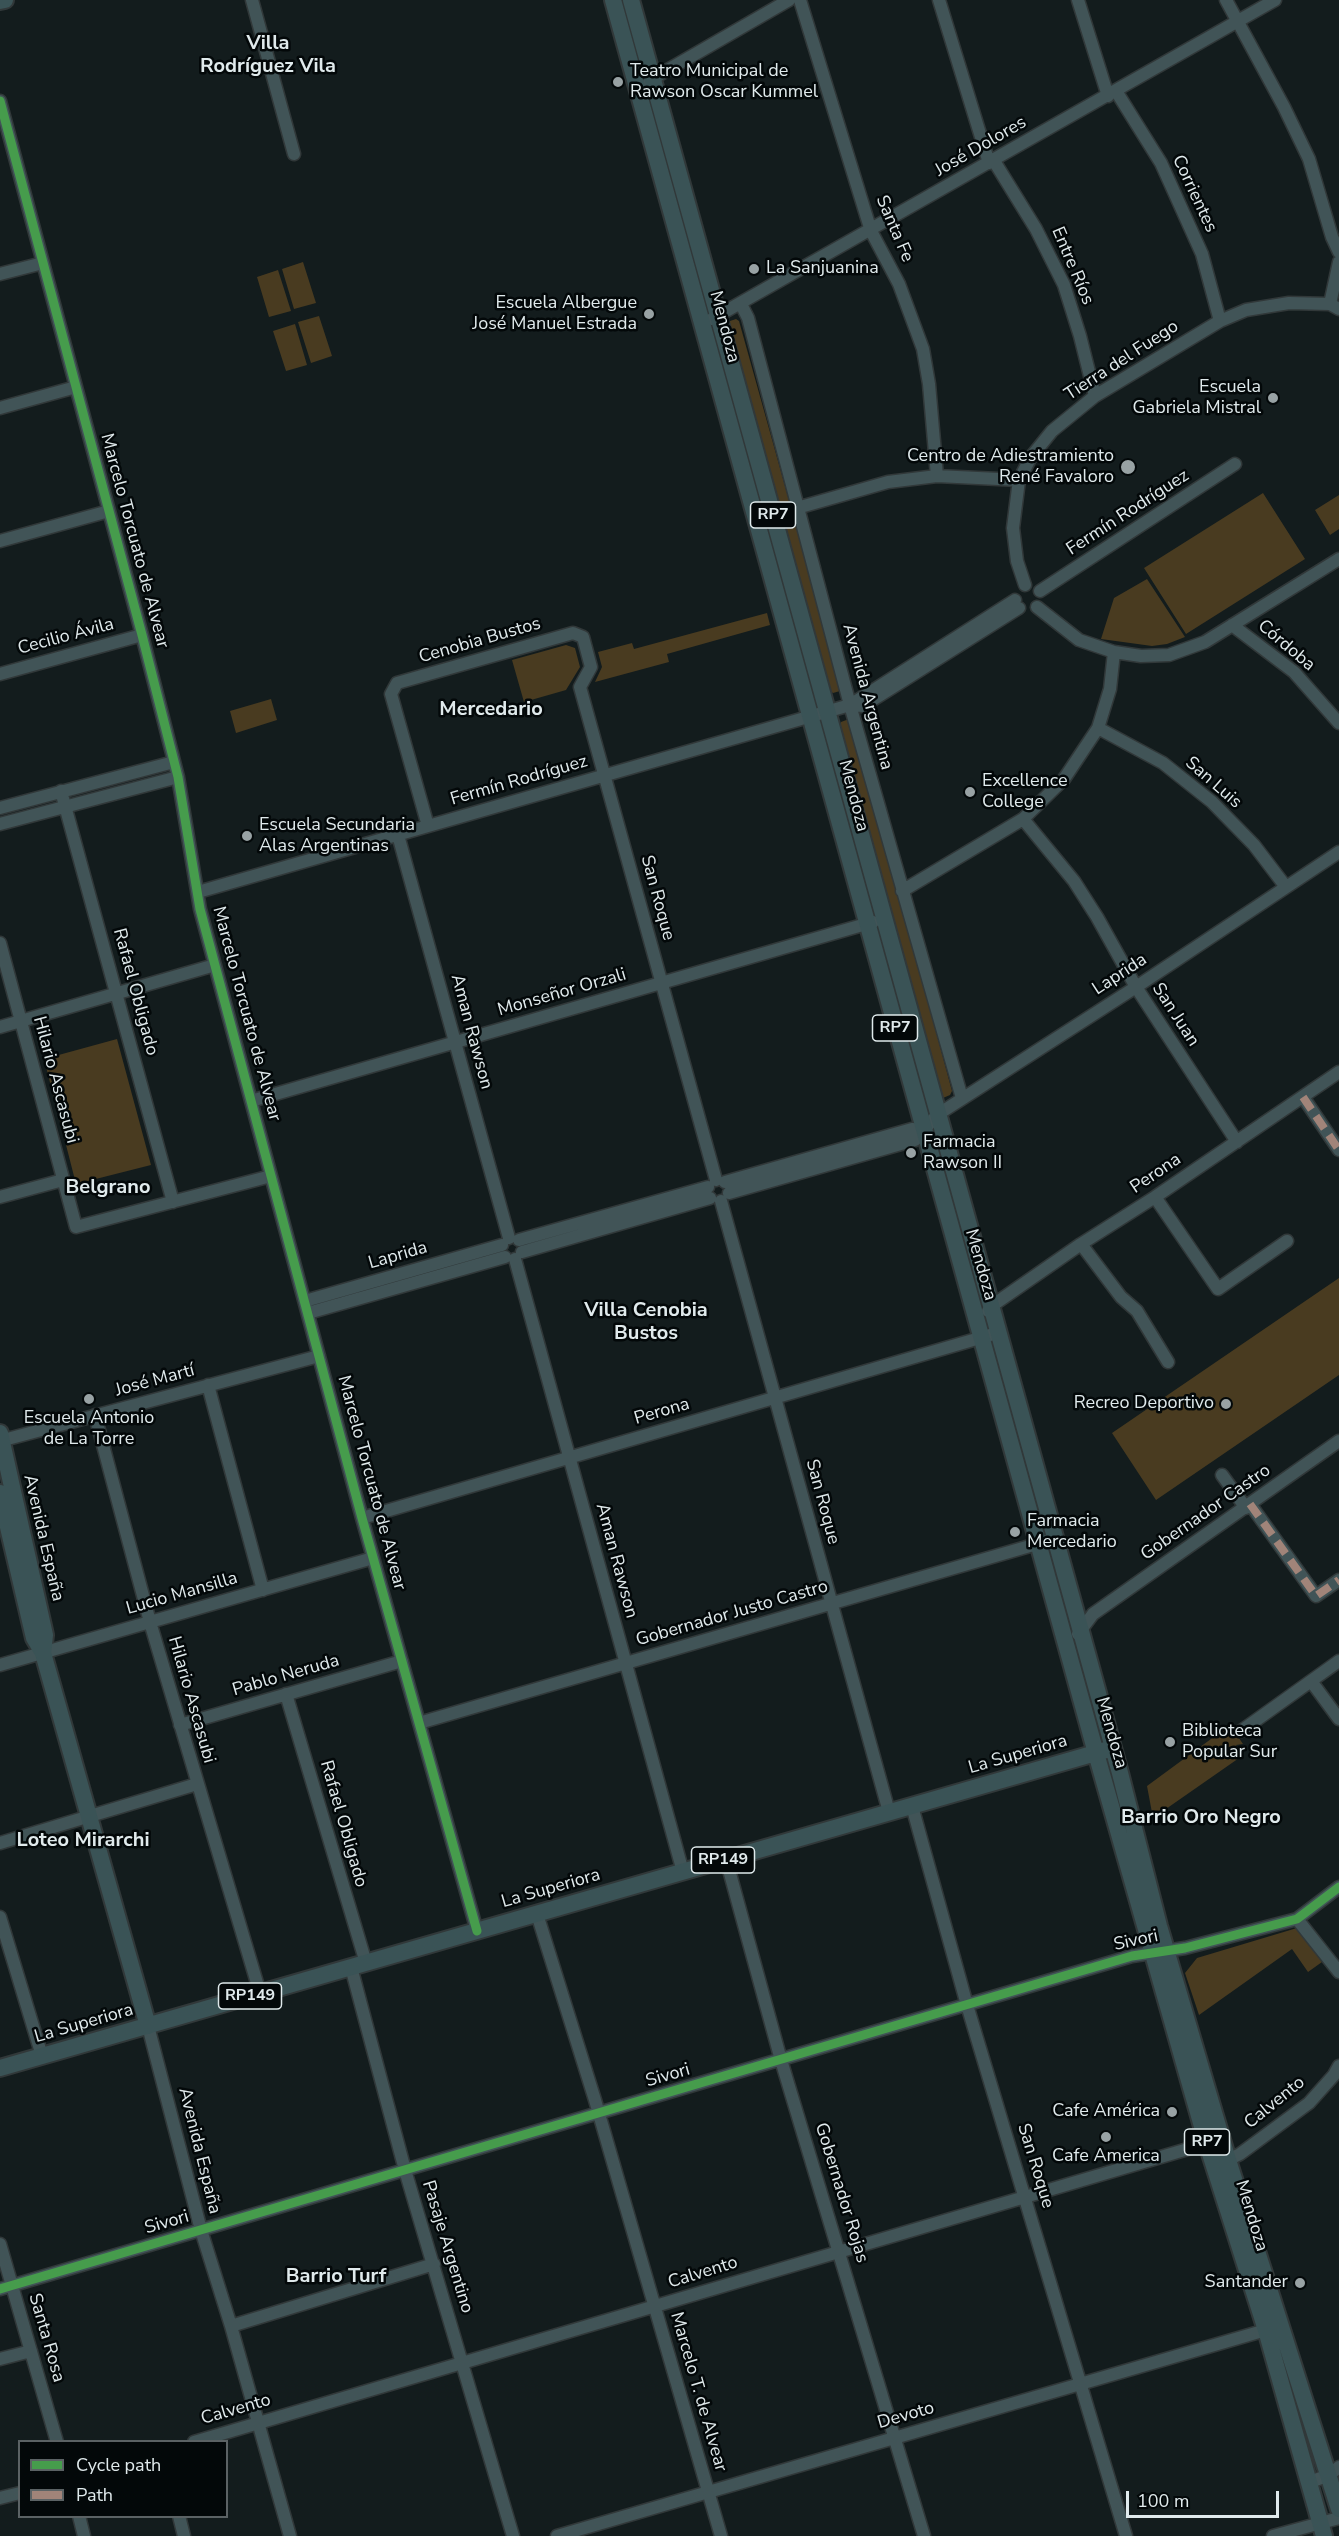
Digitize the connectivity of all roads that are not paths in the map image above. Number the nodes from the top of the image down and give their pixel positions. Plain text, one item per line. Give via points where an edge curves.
1 (5, 0) edge
2 (252, 0) edge
3 (613, 0) edge
4 (631, 0) edge
5 (789, 0) edge
6 (800, 0) edge
7 (939, 0) edge
8 (1078, 0) edge
9 (1226, 0) edge
10 (1275, 0) edge
11 (0, 2) edge
12 (1237, 22) junction
13 (631, 63) junction
14 (652, 79) junction
15 (1112, 93) junction
16 (639, 94) junction
17 (0, 101) edge
18 (5, 140) edge
19 (294, 154) dead end
20 (992, 162) junction
21 (871, 231) junction
22 (1339, 252) edge
23 (43, 262) junction
24 (1339, 262) edge
25 (0, 274) edge
26 (741, 304) junction
27 (1334, 307) edge
28 (710, 320) junction
29 (1220, 321) junction
30 (76, 387) junction
31 (1095, 396) junction
32 (0, 408) edge
33 (1235, 464) dead end
34 (937, 476) junction
35 (1019, 480) junction
36 (797, 508) junction
37 (109, 511) junction
38 (0, 540) edge
39 (1339, 559) edge
40 (1024, 585) junction
41 (1040, 591) junction
42 (1017, 604) junction
43 (1037, 608) junction
44 (1232, 625) junction
45 (573, 633) joint
46 (142, 635) junction
47 (1114, 652) junction
48 (0, 674) edge
49 (850, 705) junction
50 (819, 714) junction
51 (1339, 723) edge
52 (1098, 728) junction
53 (174, 762) junction
54 (605, 776) junction
55 (178, 777) junction
56 (61, 791) junction
57 (66, 806) junction
58 (0, 808) edge
59 (1023, 819) junction
60 (0, 824) edge
61 (428, 826) junction
62 (398, 835) junction
63 (1339, 852) edge
64 (1286, 887) junction
65 (902, 891) junction
66 (198, 892) junction
67 (875, 922) junction
68 (0, 943) edge
69 (215, 965) junction
70 (662, 983) junction
71 (1136, 987) junction
72 (117, 993) junction
73 (21, 1021) junction
74 (0, 1027) edge
75 (455, 1042) junction
76 (1339, 1072) edge
77 (1303, 1097) junction
78 (962, 1098) junction
79 (251, 1101) junction
80 (937, 1115) junction
81 (923, 1131) junction
82 (1237, 1142) junction
83 (1339, 1150) edge
84 (272, 1176) junction
85 (63, 1180) junction
86 (718, 1190) junction
87 (0, 1197) edge
88 (1155, 1197) junction
89 (173, 1202) junction
90 (1287, 1242) dead end
91 (1081, 1244) junction
92 (512, 1249) junction
93 (967, 1291) junction
94 (990, 1305) junction
95 (306, 1307) junction
96 (997, 1333) junction
97 (978, 1337) junction
98 (319, 1356) junction
99 (1004, 1358) junction
100 (1168, 1362) dead end
101 (208, 1385) junction
102 (775, 1398) junction
103 (95, 1415) junction
104 (0, 1438) edge
105 (1339, 1441) edge
106 (569, 1458) junction
107 (1222, 1475) dead end
108 (0, 1493) edge
109 (1248, 1506) junction
110 (362, 1518) junction
111 (1054, 1539) junction
112 (1038, 1544) junction
113 (373, 1558) junction
114 (1339, 1580) edge
115 (263, 1590) junction
116 (832, 1604) junction
117 (1055, 1606) junction
118 (1074, 1610) junction
119 (1094, 1614) junction
120 (150, 1622) junction
121 (1080, 1631) junction
122 (1067, 1648) junction
123 (43, 1653) junction
124 (402, 1661) junction
125 (1339, 1661) edge
126 (626, 1663) junction
127 (0, 1665) edge
128 (1311, 1681) junction
129 (286, 1694) junction
130 (1339, 1719) edge
131 (419, 1723) junction
132 (180, 1725) junction
133 (1241, 1731) dead end
134 (1104, 1750) junction
135 (197, 1784) junction
136 (912, 1806) junction
137 (889, 1812) junction
138 (88, 1817) junction
139 (0, 1843) edge
140 (726, 1859) junction
141 (683, 1872) junction
142 (1339, 1887) edge
143 (537, 1914) junction
144 (0, 1917) edge
145 (1297, 1919) junction
146 (477, 1931) junction
147 (1160, 1952) junction
148 (358, 1965) junction
149 (1339, 1972) edge
150 (260, 1994) junction
151 (967, 2005) junction
152 (148, 2026) junction
153 (42, 2056) junction
154 (781, 2060) junction
155 (1339, 2066) edge
156 (0, 2068) edge
157 (598, 2113) junction
158 (1214, 2141) junction
159 (1228, 2160) junction
160 (405, 2170) junction
161 (1026, 2197) junction
162 (201, 2230) junction
163 (0, 2244) edge
164 (840, 2250) junction
165 (434, 2264) junction
166 (6, 2288) edge
167 (655, 2306) junction
168 (231, 2326) junction
169 (1266, 2330) junction
170 (31, 2351) junction
171 (0, 2359) edge
172 (462, 2362) junction
173 (1081, 2384) junction
174 (258, 2423) junction
175 (896, 2438) junction
176 (56, 2440) edge
177 (201, 2440) edge
178 (1334, 2471) edge
179 (1310, 2482) junction
180 (709, 2492) junction
181 (18, 2494) edge
182 (0, 2498) edge
183 (1339, 2509) edge
184 (79, 2518) edge
185 (179, 2518) edge
186 (1339, 2518) edge
187 (1322, 2530) edge
188 (84, 2536) edge
189 (184, 2536) edge
190 (290, 2536) edge
191 (513, 2536) edge
192 (557, 2536) edge
193 (722, 2536) edge
194 (924, 2536) edge
195 (1126, 2536) edge
196 (1274, 2536) edge

1 - 11 main road
2 - 19 street
3 - 13 main road, Mendoza / RP7
4 - 14 main road, Mendoza / RP7
5 - 14 street
6 - 21 street, Santa Fe
7 - 20 street, Entre Ríos
8 - 15 street, Corrientes
9 - 12 street
10 - 12 street, José Dolores
12 - 15 street, José Dolores
12 - 22 street via 1309,159
13 - 14 street
13 - 16 main road, Mendoza / RP7
14 - 16 street
14 - 28 main road, Mendoza / RP7
15 - 20 street, José Dolores
15 - 29 street, Corrientes via 1161,163 1202,254
16 - 28 main road, Mendoza / RP7
17 - 18 street, Marcelo Torcuato de Alvear
18 - 23 street, Marcelo Torcuato de Alvear
20 - 21 street, José Dolores
20 - 31 street, Entre Ríos via 1036,229 1064,285
21 - 26 street, José Dolores
21 - 34 street, Santa Fe via 899,284 923,349
23 - 25 street
23 - 30 street, Marcelo Torcuato de Alvear
24 - 27 street
26 - 28 street, José Dolores
26 - 36 street, Avenida Argentina via 748,318
27 - 29 street, Tierra del Fuego via 1289,303 1246,310
28 - 50 main road, Mendoza / RP7
29 - 31 street, Tierra del Fuego
30 - 32 street
30 - 37 street, Marcelo Torcuato de Alvear
31 - 35 street, Tierra del Fuego via 1052,431
33 - 41 street, Fermín Rodríguez
34 - 35 street
34 - 36 street via 888,482
35 - 40 street, Tierra del Fuego via 1013,528
36 - 49 street, Avenida Argentina
37 - 38 street
37 - 46 street, Marcelo Torcuato de Alvear
39 - 44 street
40 - 41 street
40 - 42 street via 1017,590
41 - 43 street
42 - 43 street via 1029,611
42 - 49 street, Fermín Rodríguez
43 - 47 street via 1080,640
44 - 47 street via 1205,642 1168,655
44 - 51 street, Córdoba via 1294,672
45 - 54 street, San Roque via 583,637 591,667 580,687
45 - 61 street, Cenobia Bustos via 397,683 391,693
46 - 48 street, Cecilio Ávila
46 - 53 street, Marcelo Torcuato de Alvear
47 - 52 street via 1110,689
49 - 50 street, Fermín Rodríguez
49 - 65 street, Avenida Argentina
50 - 54 street, Fermín Rodríguez
50 - 67 main road, Mendoza / RP7
52 - 59 street via 1064,779
52 - 64 street, San Luis via 1163,763 1212,802 1254,845
53 - 55 street, Marcelo Torcuato de Alvear
53 - 56 street
54 - 61 street, Fermín Rodríguez
54 - 70 street, San Roque
55 - 57 street
55 - 66 street, Marcelo Torcuato de Alvear
56 - 57 street, Rafael Obligado
56 - 58 street
57 - 60 street
57 - 72 street, Rafael Obligado
59 - 65 street
59 - 71 street, San Juan via 1074,881
61 - 62 street, Fermín Rodríguez
62 - 66 street, Fermín Rodríguez
62 - 75 street, Aman Rawson
63 - 64 street, Laprida
64 - 71 street, Laprida
65 - 78 street, Avenida Argentina
66 - 69 street, Marcelo Torcuato de Alvear
67 - 70 street, Monseñor Orzali
67 - 80 main road, Mendoza / RP7
67 - 81 main road, Mendoza / RP7
68 - 73 street, Hilario Ascasubi
69 - 72 street
69 - 79 street, Marcelo Torcuato de Alvear
70 - 75 street, Monseñor Orzali
70 - 86 street, San Roque
71 - 78 street, Laprida
71 - 82 street, San Juan
72 - 73 street
72 - 89 street, Rafael Obligado
73 - 74 street
73 - 85 street, Hilario Ascasubi
75 - 79 street, Monseñor Orzali
75 - 92 street, Aman Rawson
76 - 77 street, Perona
77 - 82 street, Perona
77 - 83 street
78 - 80 street, Laprida
79 - 84 street, Marcelo Torcuato de Alvear
80 - 81 street, Laprida
80 - 94 main road, Mendoza / RP7
81 - 86 street, Laprida via 915,1140
81 - 93 main road, Mendoza / RP7
82 - 88 street, Perona
84 - 89 street
84 - 95 street, Marcelo Torcuato de Alvear
85 - 87 street
85 - 89 street, Hilario Ascasubi via 76,1227
86 - 92 street, Laprida
86 - 102 street, San Roque
88 - 90 street via 1218,1289
88 - 91 street, Perona
91 - 94 street, Perona
91 - 100 street via 1121,1297 1137,1311
92 - 95 street, Laprida
92 - 106 street, Aman Rawson
93 - 94 street
93 - 97 main road, Mendoza / RP7
94 - 96 main road, Mendoza / RP7
94 - 97 street, Perona
95 - 98 street, Marcelo Torcuato de Alvear
96 - 97 street, Perona
96 - 99 main road, Mendoza / RP7
97 - 99 street
97 - 102 street, Perona
97 - 112 main road, Mendoza / RP7
98 - 101 street, José Martí
98 - 110 street, Marcelo Torcuato de Alvear
99 - 111 main road, Mendoza / RP7
101 - 103 street, José Martí
101 - 115 street
102 - 106 street, Perona
102 - 116 street, San Roque
103 - 104 street, José Martí
103 - 120 street, Hilario Ascasubi
104 - 123 main road, Avenida España via 45,1635
105 - 109 street, Gobernador Castro
106 - 110 street, Perona
106 - 126 street, Aman Rawson
107 - 109 street
108 - 123 main road, Avenida España via 34,1638
109 - 114 street via 1316,1596
109 - 119 street, Gobernador Castro
110 - 113 street, Marcelo Torcuato de Alvear
111 - 112 street, Gobernador Justo Castro
111 - 118 main road, Mendoza / RP7
112 - 116 street, Gobernador Justo Castro
112 - 117 main road, Mendoza / RP7
113 - 115 street, Lucio Mansilla
113 - 124 street, Marcelo Torcuato de Alvear
115 - 120 street, Lucio Mansilla
116 - 126 street, Gobernador Justo Castro
116 - 137 street, San Roque
117 - 118 street
117 - 122 main road, Mendoza / RP7
118 - 119 street
118 - 121 main road, Mendoza / RP7
119 - 121 street, Gobernador Castro
120 - 123 street, Lucio Mansilla
120 - 132 street, Hilario Ascasubi
121 - 122 street, Gobernador Castro
121 - 134 main road, Mendoza / RP7
122 - 134 main road, Mendoza / RP7
123 - 127 street, Lucio Mansilla
123 - 138 main road, Avenida España
124 - 129 street, Pablo Neruda
124 - 131 street, Marcelo Torcuato de Alvear
125 - 128 street
126 - 131 street, Gobernador Justo Castro
126 - 141 street, Aman Rawson
128 - 130 street
128 - 133 street
129 - 132 street, Pablo Neruda
129 - 148 street, Rafael Obligado
131 - 146 street, Marcelo Torcuato de Alvear
132 - 135 street, Hilario Ascasubi
134 - 136 main road, La Superiora / RP149
134 - 147 main road, Mendoza / RP7
135 - 138 street
135 - 150 street, Hilario Ascasubi
136 - 137 main road, La Superiora / RP149
136 - 151 street, San Roque
137 - 140 main road, La Superiora / RP149
138 - 139 street
138 - 152 main road, Avenida España
140 - 141 main road, La Superiora / RP149
140 - 154 street, Gobernador Rojas
141 - 143 main road, La Superiora / RP149
142 - 145 street, Sivori
143 - 146 main road, La Superiora / RP149
143 - 157 street, Marcelo T. de Alvear
144 - 153 street
145 - 147 street, Sivori
145 - 149 street
146 - 148 main road, La Superiora / RP149
147 - 151 street, Sivori via 1132,1956
147 - 158 main road, Mendoza / RP7
148 - 150 main road, La Superiora / RP149
148 - 160 street, Pasaje Argentino
150 - 152 main road, La Superiora / RP149
151 - 154 street, Sivori
151 - 161 street, San Roque
152 - 153 main road, La Superiora / RP149
152 - 162 street, Avenida España
153 - 156 main road, La Superiora / RP149
154 - 157 street, Sivori
154 - 164 street, Gobernador Rojas
155 - 159 street, Calvento via 1309,2103
157 - 160 street, Sivori
157 - 167 street, Marcelo T. de Alvear
158 - 159 main road, Mendoza / RP7
158 - 161 street, Calvento
158 - 169 main road, Mendoza / RP7
159 - 178 main road, Mendoza / RP7
160 - 162 street, Sivori
160 - 165 street, Pasaje Argentino
161 - 164 street, Calvento
161 - 173 street, San Roque
162 - 166 street, Sivori
162 - 168 street, Avenida España
163 - 166 street, Santa Rosa
164 - 167 street, Calvento
164 - 175 street, Gobernador Rojas
165 - 168 street
165 - 172 street, Pasaje Argentino
166 - 170 street, Santa Rosa
167 - 172 street, Calvento
167 - 180 street, Marcelo T. de Alvear
168 - 174 street, Avenida España
169 - 173 street, Devoto
169 - 179 main road, Mendoza / RP7
170 - 171 street
170 - 176 street, Santa Rosa
172 - 174 street, Calvento
172 - 191 street, Pasaje Argentino
173 - 175 street, Devoto
173 - 195 street, San Roque
174 - 177 street, Calvento
174 - 190 street, Avenida España
175 - 180 street, Devoto
175 - 194 street, Gobernador Rojas
178 - 179 street
178 - 183 main road, Mendoza / RP7
179 - 187 main road, Mendoza / RP7
180 - 192 street, Devoto
180 - 193 street, Marcelo T. de Alvear
181 - 182 street
184 - 188 street
185 - 189 street
186 - 187 street
187 - 196 street

